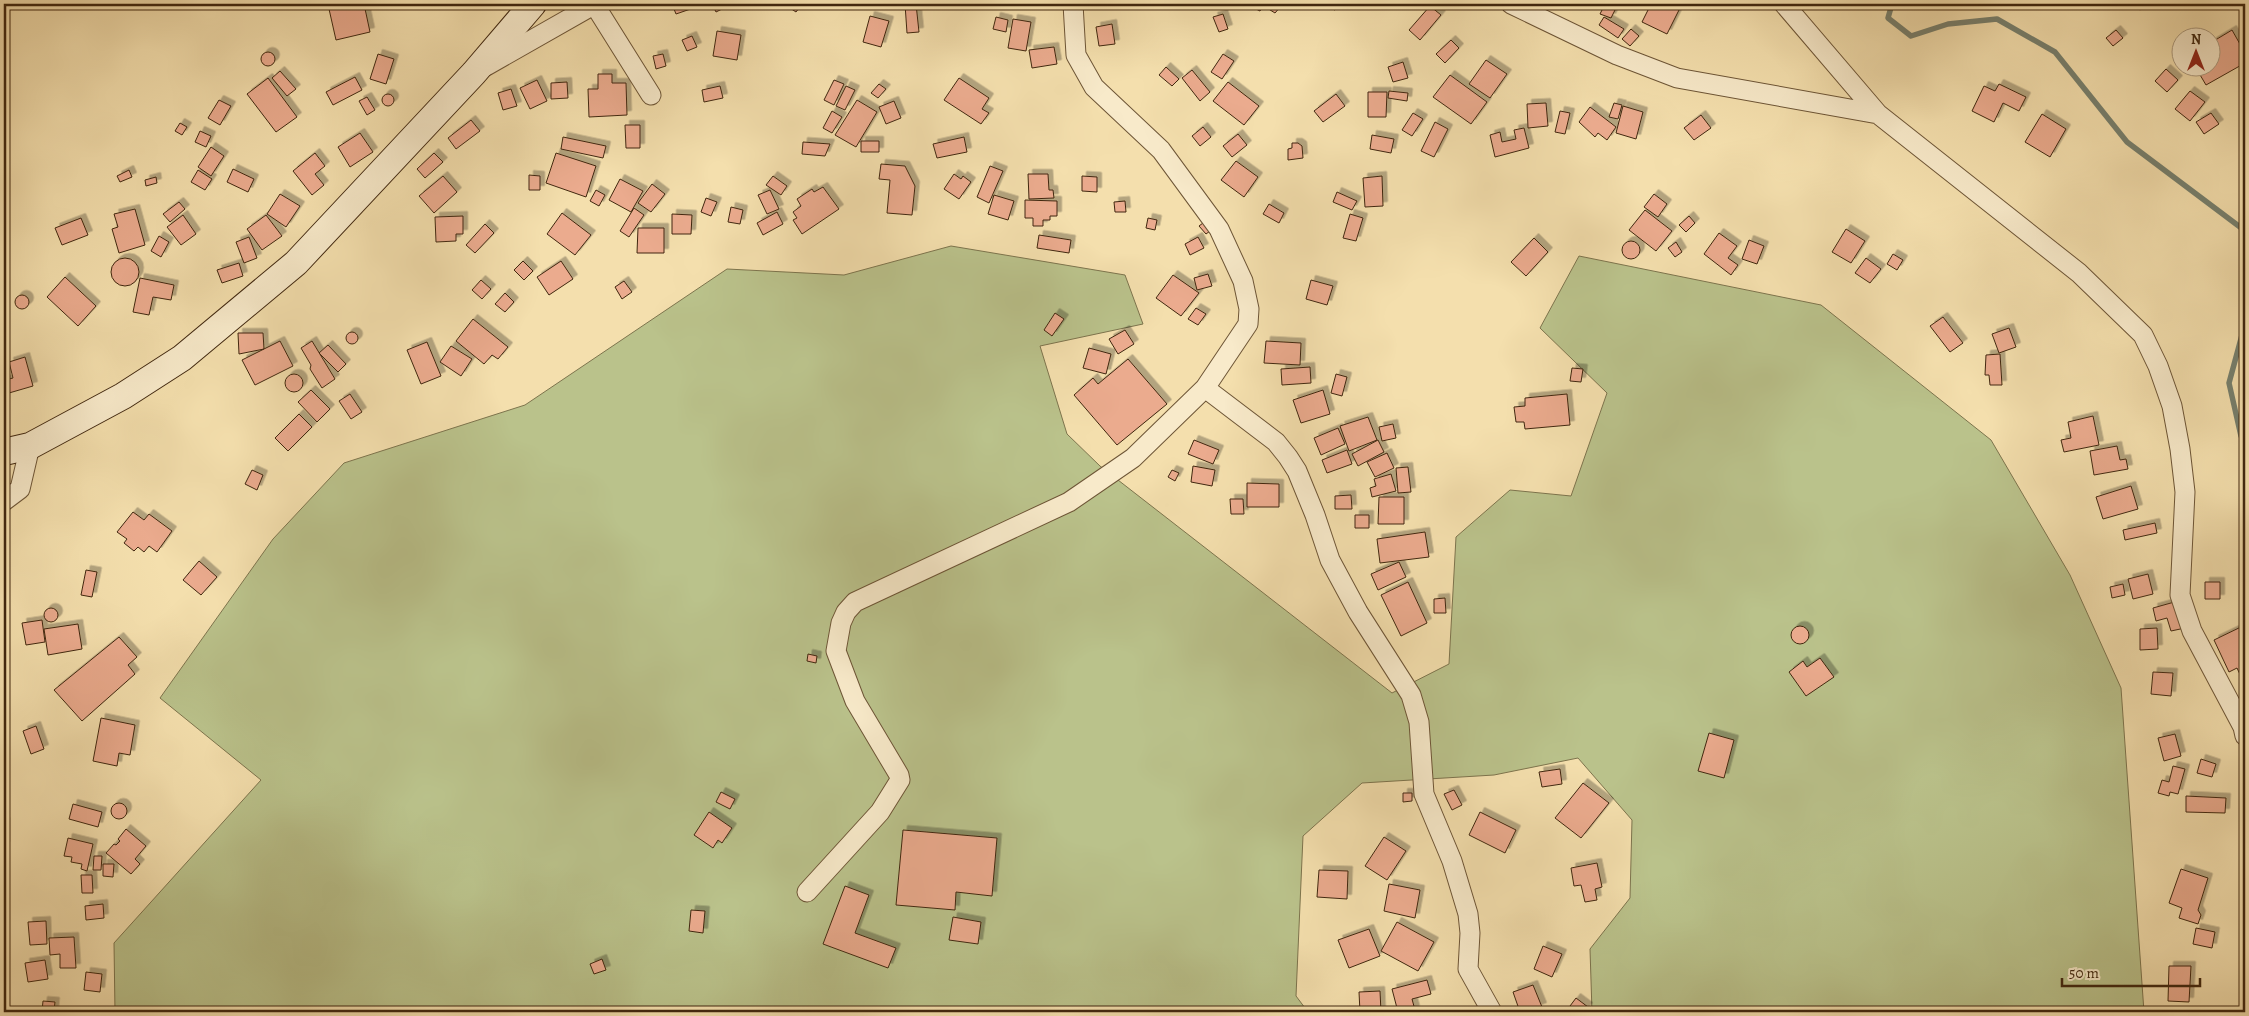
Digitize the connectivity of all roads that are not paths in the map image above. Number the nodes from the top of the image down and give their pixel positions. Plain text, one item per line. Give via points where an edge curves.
1 (533, 4) edge
2 (595, 4) edge
3 (1073, 4) edge
4 (1511, 4) edge
5 (1784, 4) edge
6 (474, 73) junction
7 (651, 94) dead end
8 (1878, 114) junction
9 (1205, 388) junction
10 (30, 446) junction
11 (4, 452) edge
12 (4, 501) edge
13 (2245, 736) edge
14 (807, 892) dead end
15 (1492, 1012) edge

1 - 6 street
2 - 6 street
2 - 7 street
3 - 9 street via 1076,55 1094,87 1161,150 1219,229 1243,281 1250,309 1248,324
4 - 8 street via 1617,55 1677,78
5 - 8 street
6 - 10 street via 296,263 182,358 123,396
8 - 13 street via 2078,273 2143,335 2172,406 2180,449 2185,492 2180,595 2192,631
9 - 14 street via 1133,458 1069,502 855,602 846,612 837,636 836,651 855,701 900,780 880,812
9 - 15 street via 1276,442 1288,457 1315,515 1330,560 1358,612 1411,695 1419,722 1424,794 1452,861 1468,914 1468,969
10 - 11 street
10 - 12 street via 20,489

